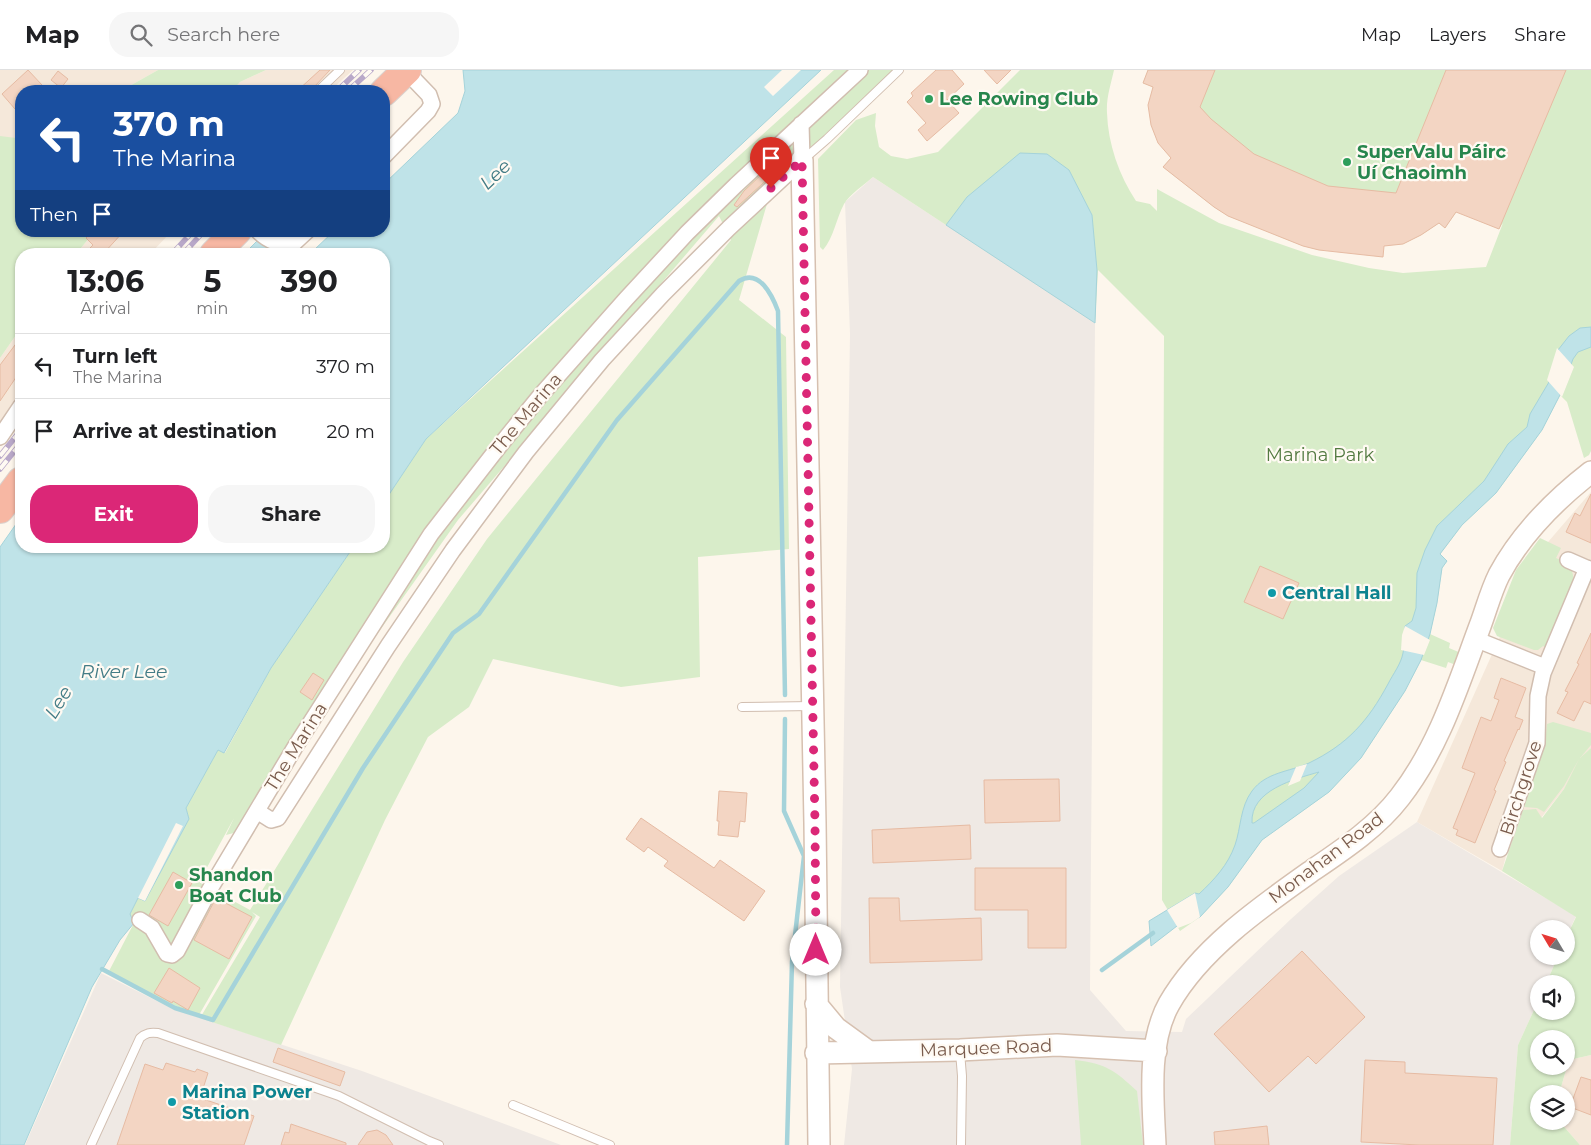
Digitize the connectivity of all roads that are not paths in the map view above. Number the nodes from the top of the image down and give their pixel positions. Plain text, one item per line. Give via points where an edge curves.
1 (340, 70) edge
2 (860, 70) edge
3 (899, 70) edge
4 (406, 71) edge
5 (324, 85) edge
6 (390, 86) edge
7 (801, 124) junction
8 (390, 150) edge
9 (802, 160) junction
10 (231, 237) edge
11 (267, 237) edge
12 (301, 237) edge
13 (220, 248) edge
14 (15, 415) edge
15 (0, 437) edge
16 (1591, 472) edge
17 (15, 489) edge
18 (0, 509) edge
19 (1568, 560) dead end
20 (1589, 569) edge
21 (1475, 639) junction
22 (1545, 667) junction
23 (812, 706) junction
24 (742, 707) dead end
25 (257, 811) junction
26 (1500, 849) dead end
27 (140, 920) dead end
28 (816, 1004) junction
29 (960, 1050) junction
30 (1156, 1051) junction
31 (869, 1052) junction
32 (816, 1053) junction
33 (513, 1106) dead end
34 (91, 1145) edge
35 (439, 1145) edge
36 (610, 1145) edge
37 (819, 1145) edge
38 (961, 1145) edge
39 (1155, 1145) edge

1 - 5 lane
2 - 7 street, The Marina
3 - 9 lane
4 - 6 highway
4 - 8 street via 429,95 432,104
7 - 9 street
7 - 25 street, The Marina via 681,240 501,444 431,534
9 - 23 street
9 - 25 street, The Marina via 729,228 602,360 526,452 453,550 278,818 271,820
10 - 13 highway
11 - 12 street via 279,244 293,244
14 - 15 street
16 - 21 street, Monahan Road via 1541,517 1512,556 1498,577
17 - 18 highway
19 - 20 street, Birchgrove
20 - 22 street, Birchgrove
21 - 22 street
21 - 30 street, Monahan Road via 1441,727 1420,770 1400,797 1364,833 1256,912 1216,947 1168,1006 1161,1022
22 - 26 street, Birchgrove via 1538,696 1537,743
23 - 24 lane
23 - 28 street
25 - 27 street, The Marina via 172,956 167,954 152,928
28 - 31 street via 836,1028
28 - 32 street
29 - 30 street, Marquee Road via 1057,1045
29 - 31 street, Marquee Road
29 - 38 lane
30 - 39 street, Monahan Road via 1153,1090
31 - 32 street, Marquee Road
32 - 37 street
33 - 36 lane
34 - 35 lane via 140,1038 151,1032 339,1096

